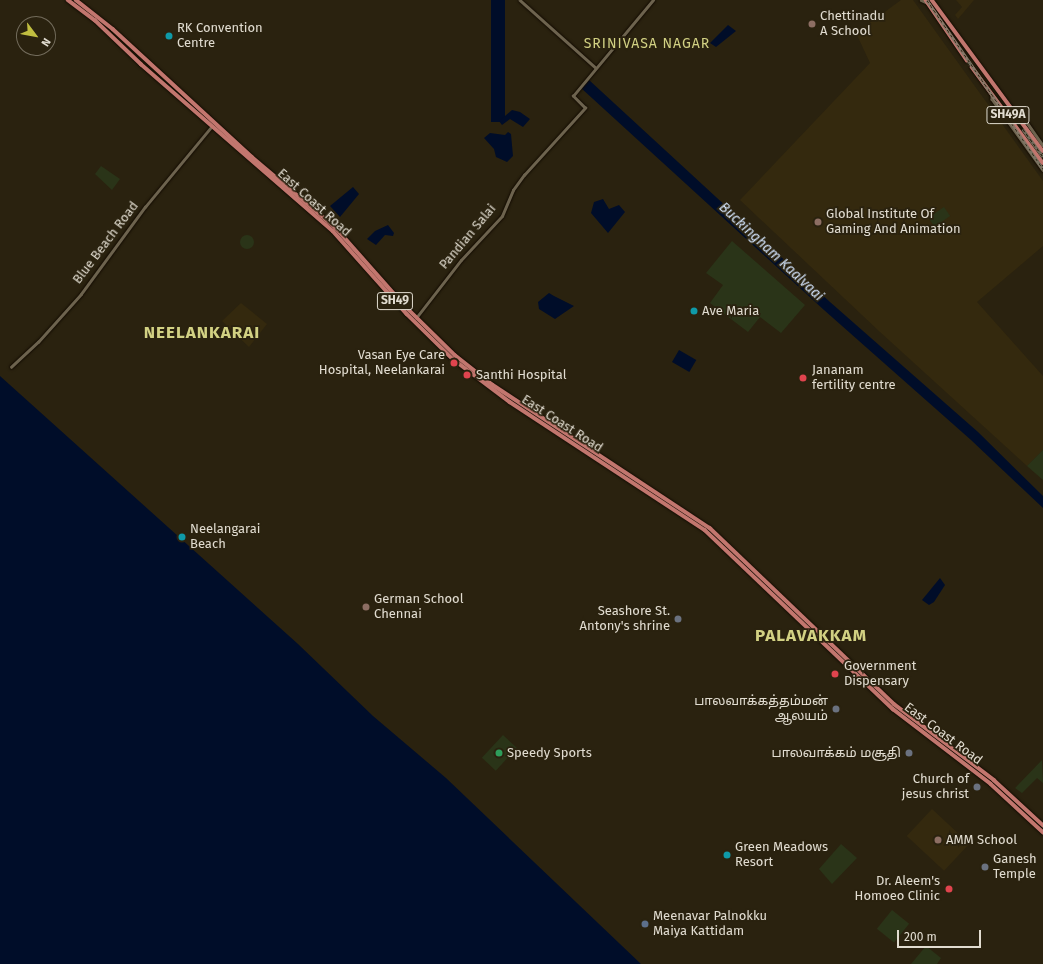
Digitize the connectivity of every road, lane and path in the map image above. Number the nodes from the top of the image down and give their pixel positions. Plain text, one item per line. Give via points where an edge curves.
1 (68, 0) edge
2 (76, 0) edge
3 (520, 0) edge
4 (653, 0) edge
5 (921, 0) edge
6 (932, 0) edge
7 (927, 2) edge
8 (951, 24) junction
9 (946, 28) junction
10 (967, 60) tunnel mouth
11 (595, 67) junction
12 (972, 67) tunnel mouth
13 (992, 94) junction
14 (1020, 122) junction
15 (212, 126) junction
16 (1043, 145) edge
17 (1043, 151) edge
18 (1043, 163) edge
19 (1043, 170) edge
20 (360, 258) junction
21 (415, 319) junction
22 (11, 367) dead end
23 (1043, 825) edge
24 (1043, 832) edge

1 - 15 main road, East Coast Road / SH49 via 95,20
2 - 20 main road, East Coast Road / SH49 via 113,29 252,157 330,223
3 - 11 street
4 - 11 street
5 - 7 street
6 - 8 main road, SH49A
7 - 9 main road
8 - 9 main road
8 - 14 main road, SH49A
9 - 10 main road
11 - 21 street, Pandian Salai via 572,96 585,108 524,175 513,190 502,216 461,260
12 - 13 main road, SH49A
13 - 18 main road, SH49A
13 - 19 street via 992,99
14 - 16 street via 1026,121
14 - 17 main road, SH49A
15 - 20 main road, East Coast Road / SH49 via 328,226
15 - 22 street, Blue Beach Road via 145,207 80,294 38,342
20 - 21 main road, East Coast Road / SH49
21 - 23 main road, East Coast Road / SH49 via 455,356 493,385 710,528 894,704 994,780
21 - 24 main road, East Coast Road / SH49 via 444,351 491,388 705,530 893,709 991,784

